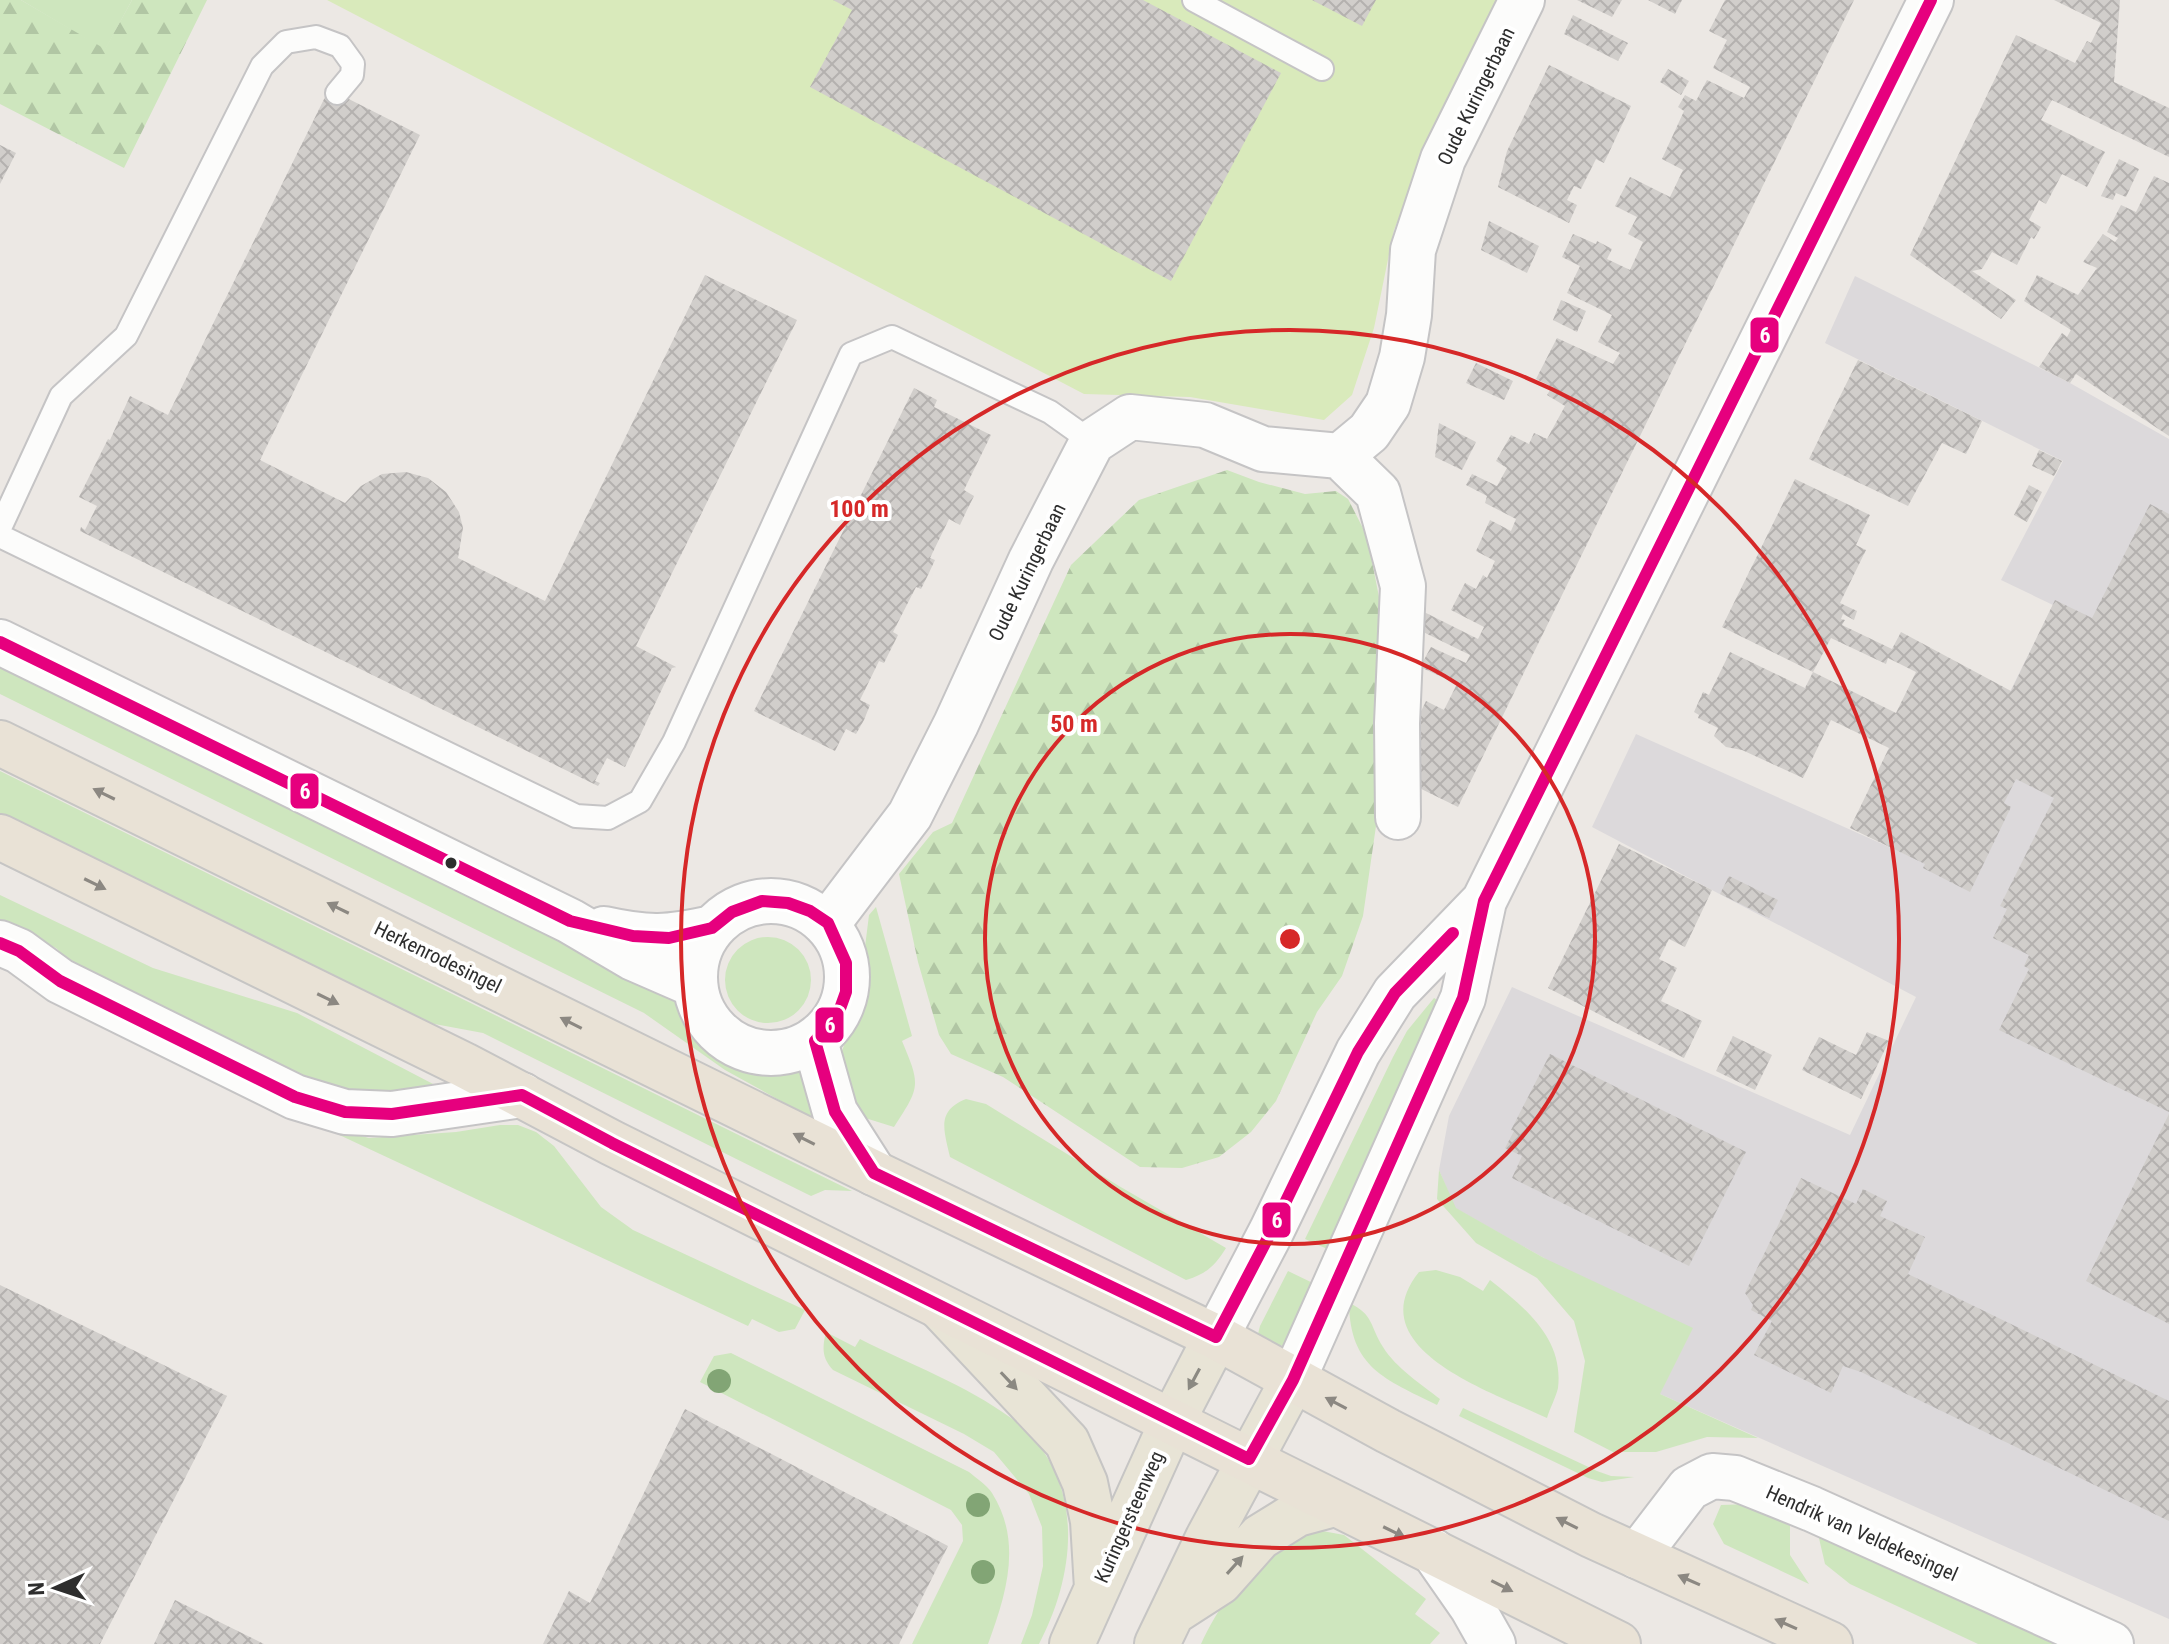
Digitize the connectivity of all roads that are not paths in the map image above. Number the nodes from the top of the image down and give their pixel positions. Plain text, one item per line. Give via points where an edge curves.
1 (1194, 0) edge
2 (1522, 0) edge
3 (1931, 0) edge
4 (1322, 69) dead end
5 (337, 93) dead end
6 (1092, 442) junction
7 (1340, 456) junction
8 (0, 528) edge
9 (0, 536) edge
10 (0, 642) edge
11 (0, 743) edge
12 (1398, 817) dead end
13 (0, 837) edge
14 (1484, 901) junction
15 (570, 921) junction
16 (828, 923) junction
17 (712, 928) junction
18 (0, 943) edge
19 (695, 985) junction
20 (815, 1041) junction
21 (522, 1095) junction
22 (874, 1173) junction
23 (936, 1304) junction
24 (1216, 1337) junction
25 (1293, 1380) junction
26 (1173, 1420) junction
27 (1249, 1459) junction
28 (1334, 1504) junction
29 (1433, 1551) junction
30 (1637, 1556) junction
31 (1097, 1588) junction
32 (1165, 1628) edge
33 (1613, 1643) edge
34 (1072, 1644) edge
35 (1493, 1644) edge
36 (1830, 1644) edge
37 (2111, 1644) edge

1 - 4 lane
2 - 7 street, Oude Kuringerbaan via 1443,159 1413,250 1409,315 1388,404 1369,432
3 - 14 street, Kuringersteenweg
5 - 8 lane via 352,75 353,64 340,46 316,37 286,42 262,66 126,336 61,396
6 - 7 street, Oude Kuringerbaan via 1130,417 1205,425 1263,449
6 - 9 lane via 1050,412 892,337 851,354 674,742 640,801 608,818 576,816
6 - 16 street, Oude Kuringerbaan via 910,815
7 - 12 street via 1378,493 1403,586
10 - 15 street
22 -> 11 highway, Herkenrodesingel
13 -> 21 highway
14 - 24 street, Kuringersteenweg via 1395,993 1358,1052
14 - 25 street, Kuringersteenweg via 1463,998
15 - 17 street via 633,936 669,938
15 - 19 street via 633,958
16 - 17 street via 788,903 762,901 732,912
16 - 20 street via 846,963 846,992 837,1017
17 - 19 street via 697,958
18 - 21 street via 60,981 295,1097 345,1112 392,1114
19 - 20 street via 701,1008 716,1031 738,1047 764,1054 790,1052
20 - 22 street via 835,1112
21 - 23 highway
22 - 24 highway, Herkenrodesingel
23 - 26 highway
23 -> 31 main road via 1067,1442 1085,1483
24 - 25 highway
24 -> 26 main road, Kuringersteenweg
25 - 27 main road, Kuringersteenweg
30 -> 25 highway
26 - 27 highway
26 - 31 main road, Kuringersteenweg
27 - 28 highway
27 - 32 main road, Kuringersteenweg
28 -> 29 highway
32 -> 28 main road via 1220,1582 1260,1537 1297,1514
29 -> 33 highway
29 - 35 street
36 -> 30 highway
30 - 37 street, Hendrik van Veldekesingel via 1689,1488 1712,1476 1735,1478
31 - 34 main road, Kuringersteenweg

